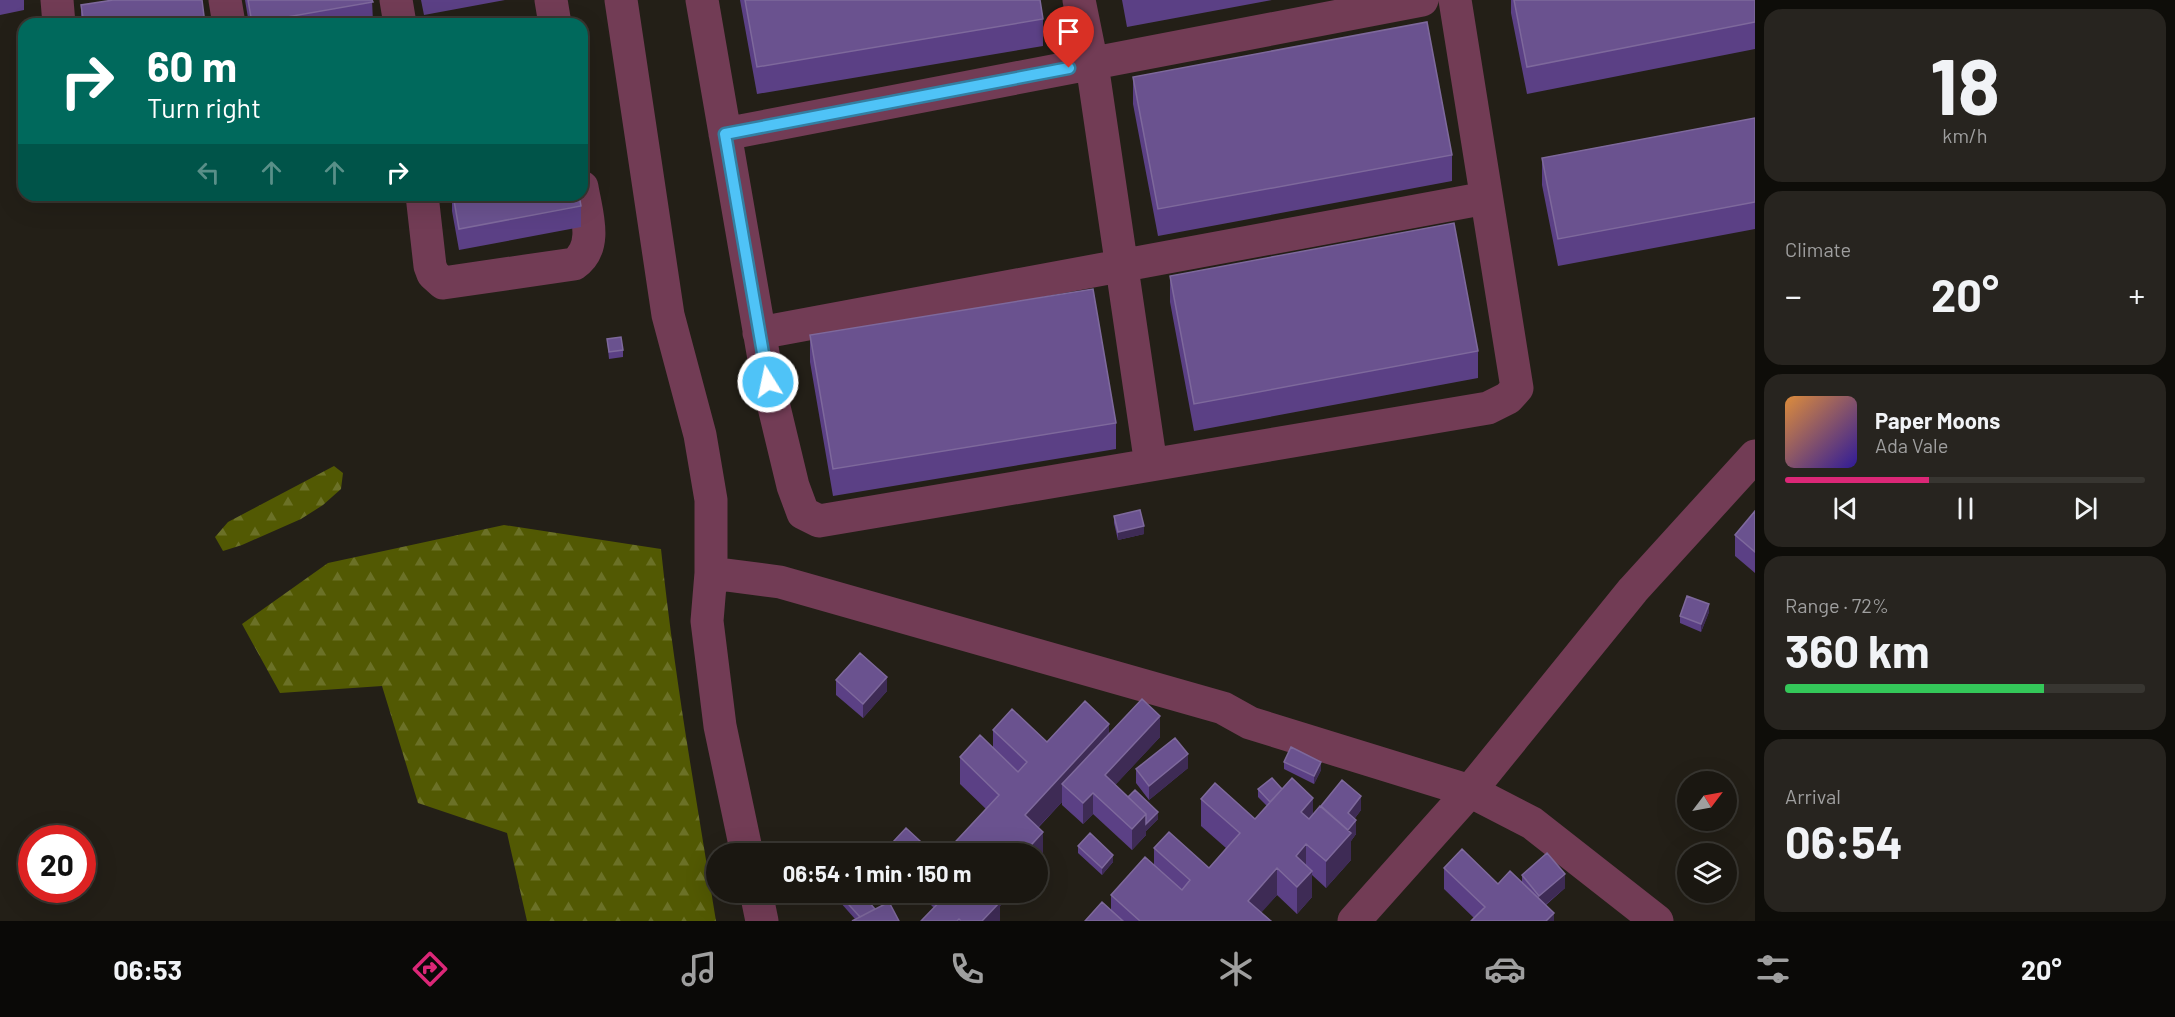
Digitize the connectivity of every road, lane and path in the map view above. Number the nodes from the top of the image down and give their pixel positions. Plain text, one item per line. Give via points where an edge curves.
1 (57, 0) edge
2 (225, 0) edge
3 (396, 0) edge
4 (551, 0) edge
5 (621, 0) edge
6 (702, 0) edge
7 (1079, 0) edge
8 (1422, 0) edge
9 (1455, 0) edge
10 (58, 18) edge
11 (228, 18) edge
12 (399, 18) edge
13 (554, 18) edge
14 (1092, 64) junction
15 (725, 134) junction
16 (1486, 198) junction
17 (423, 201) edge
18 (584, 201) edge
19 (1122, 266) junction
20 (759, 333) junction
21 (1755, 456) edge
22 (1151, 465) junction
23 (711, 573) junction
24 (1470, 791) junction
25 (745, 843) edge
26 (758, 903) edge
27 (762, 921) edge
28 (1354, 921) edge
29 (1658, 921) edge

1 - 10 street
2 - 11 street
3 - 12 street
4 - 13 street
5 - 23 street via 669,315 700,435 711,500
6 - 15 street
7 - 14 street
8 - 14 street
9 - 16 street
14 - 15 street
14 - 19 street
15 - 20 street
16 - 19 street
16 - 22 street via 1517,388 1508,398 1488,408
17 - 18 street via 430,266 443,284 573,264 587,248
19 - 20 street
19 - 22 street
20 - 22 street via 793,486 803,513 819,521
21 - 24 street via 1633,590
23 - 24 street via 780,582 1224,708 1250,723
23 - 25 street via 707,621 720,726
24 - 28 street
24 - 29 street via 1532,823
26 - 27 street

